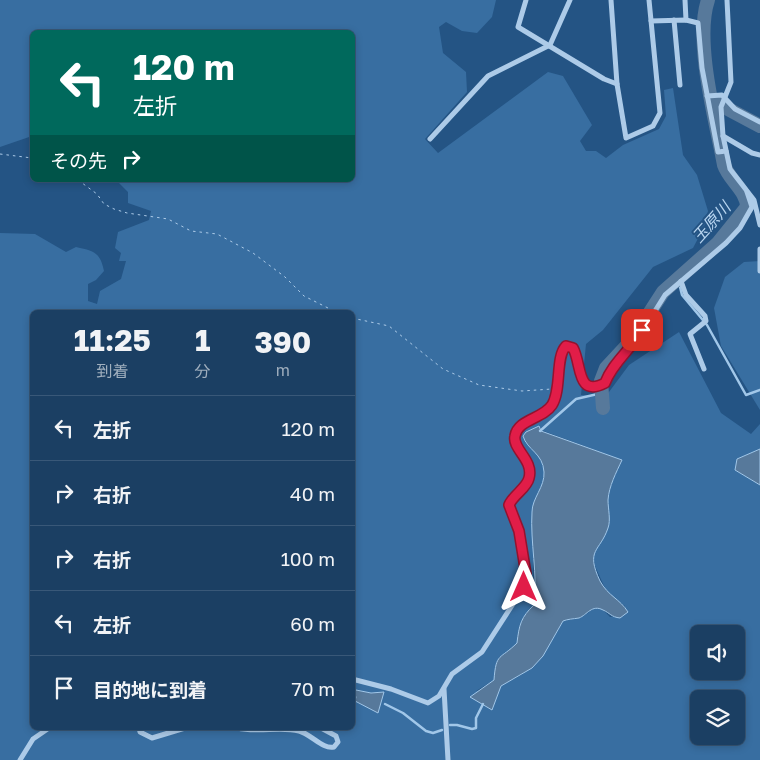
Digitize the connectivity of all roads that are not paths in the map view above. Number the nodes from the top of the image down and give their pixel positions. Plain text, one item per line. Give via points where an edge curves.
1 (526, 0) edge
2 (570, 0) edge
3 (611, 0) edge
4 (649, 0) edge
5 (685, 0) edge
6 (727, 0) edge
7 (674, 20) junction
8 (686, 20) junction
9 (651, 21) junction
10 (550, 45) junction
11 (617, 84) junction
12 (680, 85) dead end
13 (710, 95) junction
14 (723, 102) junction
15 (760, 122) edge
16 (721, 124) junction
17 (713, 126) junction
18 (723, 135) junction
19 (715, 136) junction
20 (430, 140) dead end
21 (726, 151) junction
22 (760, 155) edge
23 (747, 192) junction
24 (760, 225) edge
25 (760, 249) edge
26 (760, 271) edge
27 (681, 281) junction
28 (704, 369) dead end
29 (355, 680) edge
30 (444, 688) junction
31 (47, 730) edge
32 (140, 730) edge
33 (178, 730) edge
34 (246, 730) edge
35 (325, 730) edge
36 (20, 760) edge
37 (448, 760) edge

1 - 10 street via 518,27
2 - 10 street
3 - 11 street
4 - 9 street
5 - 8 street
6 - 14 street via 731,82
7 - 8 street
7 - 9 street
7 - 12 street
8 - 13 street via 698,23 702,68
9 - 11 street via 660,113 653,126 630,138 624,136
10 - 11 street
10 - 20 street via 488,76
13 - 14 street
13 - 17 street
14 - 15 street
14 - 16 street
16 - 17 street
16 - 18 street
17 - 19 street
18 - 19 street
18 - 21 street
18 - 22 street
19 - 21 street via 718,152
21 - 23 street via 730,169
23 - 24 street via 757,206
23 - 27 street via 752,207 740,228
25 - 26 street
27 - 28 street via 686,295 705,316 705,322 690,334
27 - 30 street via 664,295 635,343 612,367 601,385 590,387 582,381 575,352 566,346 562,353 558,389 551,406 521,426 514,438 530,468 528,481 509,505 519,531 526,574 524,587 482,652 452,674
29 - 30 street via 428,703
30 - 37 street
31 - 36 street via 33,739
32 - 33 street via 152,738
34 - 35 street via 298,731 334,747 338,742 336,736

